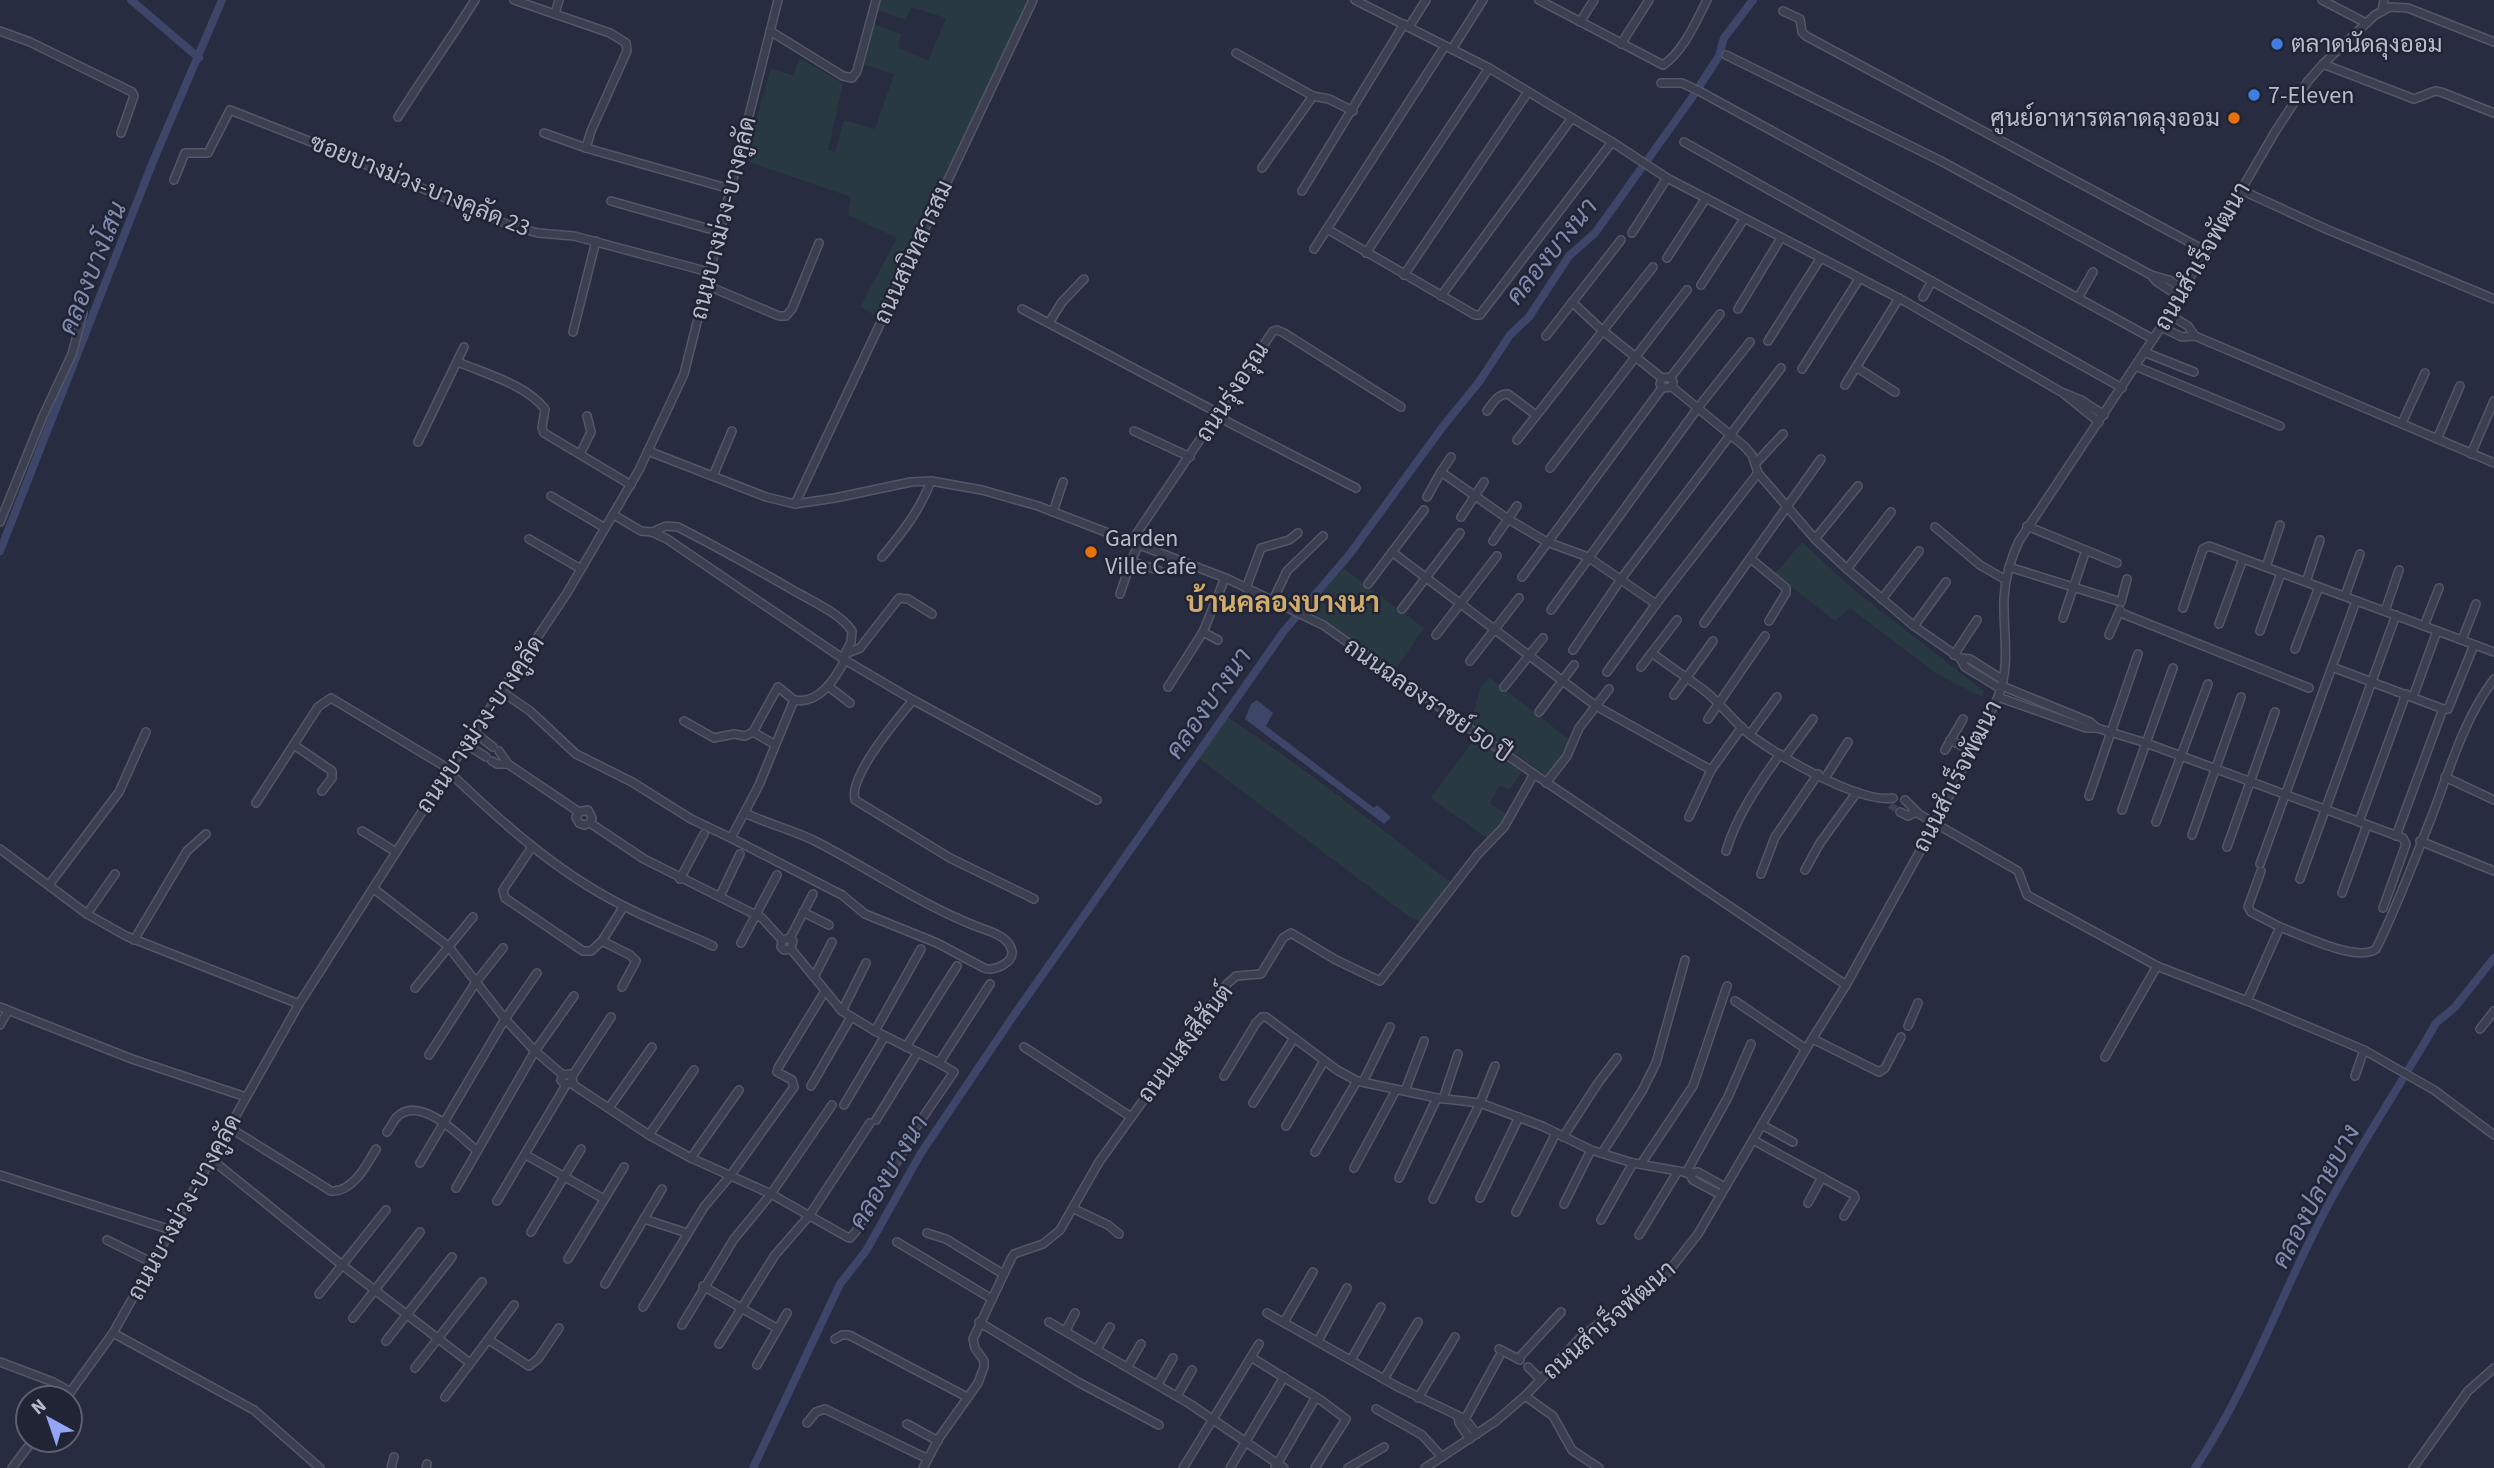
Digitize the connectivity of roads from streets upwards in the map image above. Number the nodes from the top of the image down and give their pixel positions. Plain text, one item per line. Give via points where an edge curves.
1 (475, 0) edge
2 (514, 0) edge
3 (559, 0) edge
4 (778, 0) edge
5 (876, 0) edge
6 (1032, 0) edge
7 (1355, 0) edge
8 (1426, 0) edge
9 (1483, 0) edge
10 (1539, 0) edge
11 (1594, 0) edge
12 (1649, 0) edge
13 (1707, 0) edge
14 (2322, 0) edge
15 (2384, 0) edge
16 (1370, 3) edge
17 (1783, 11) dead end
18 (2382, 11) junction
19 (555, 14) junction
20 (1580, 22) junction
21 (2366, 23) junction
22 (1407, 25) junction
23 (0, 31) edge
24 (770, 31) junction
25 (2494, 42) edge
26 (1621, 44) junction
27 (1449, 47) junction
28 (1236, 53) dead end
29 (1726, 55) dead end
30 (2323, 64) junction
31 (1489, 68) junction
32 (1661, 83) dead end
33 (1528, 92) junction
34 (1313, 96) junction
35 (1353, 111) junction
36 (2494, 113) edge
37 (398, 117) dead end
38 (1572, 118) junction
39 (121, 133) dead end
40 (544, 133) dead end
41 (1612, 142) junction
42 (1684, 142) dead end
43 (586, 148) junction
44 (1262, 168) dead end
45 (1667, 178) junction
46 (174, 180) dead end
47 (730, 189) junction
48 (2241, 190) junction
49 (1302, 191) dead end
50 (1706, 198) junction
51 (611, 201) dead end
52 (1744, 219) junction
53 (1327, 229) junction
54 (720, 232) junction
55 (1632, 233) dead end
56 (1781, 238) junction
57 (1621, 240) dead end
58 (596, 241) junction
59 (819, 243) dead end
60 (1314, 249) dead end
61 (2206, 251) junction
62 (1366, 253) junction
63 (1667, 258) dead end
64 (1820, 259) junction
65 (1653, 267) dead end
66 (709, 272) junction
67 (2093, 272) dead end
68 (1404, 275) junction
69 (1084, 279) dead end
70 (1859, 279) junction
71 (1932, 281) junction
72 (706, 285) junction
73 (1701, 285) dead end
74 (1686, 290) dead end
75 (2181, 293) junction
76 (1441, 296) junction
77 (1923, 297) dead end
78 (1899, 298) junction
79 (2078, 299) junction
80 (2494, 299) edge
81 (1572, 302) junction
82 (1022, 309) dead end
83 (1738, 309) dead end
84 (83, 313) dead end
85 (1720, 314) dead end
86 (2168, 314) junction
87 (1049, 323) junction
88 (2161, 327) junction
89 (1603, 331) junction
90 (573, 332) dead end
91 (1546, 336) dead end
92 (2195, 336) junction
93 (2153, 339) junction
94 (1768, 341) dead end
95 (1750, 342) dead end
96 (464, 347) dead end
97 (2144, 352) junction
98 (1634, 356) junction
99 (458, 362) junction
100 (2135, 366) junction
101 (1781, 368) dead end
102 (1856, 368) junction
103 (1802, 369) dead end
104 (2194, 372) dead end
105 (2425, 373) dead end
106 (1667, 377) junction
107 (1844, 386) dead end
108 (2460, 386) dead end
109 (1662, 387) junction
110 (1672, 387) junction
111 (2122, 388) junction
112 (1895, 392) dead end
113 (2494, 401) edge
114 (1401, 407) dead end
115 (1697, 409) junction
116 (1487, 411) dead end
117 (1218, 413) junction
118 (1536, 415) junction
119 (587, 416) dead end
120 (2101, 418) junction
121 (2402, 423) junction
122 (2280, 426) dead end
123 (732, 431) dead end
124 (1134, 431) dead end
125 (1783, 434) dead end
126 (1732, 435) junction
127 (2437, 439) junction
128 (1517, 440) dead end
129 (418, 442) dead end
130 (648, 451) junction
131 (580, 454) junction
132 (2471, 454) junction
133 (1190, 457) junction
134 (1451, 457) dead end
135 (1821, 459) dead end
136 (1756, 463) junction
137 (2494, 463) edge
138 (1550, 468) dead end
139 (1441, 472) junction
140 (1758, 473) junction
141 (713, 476) junction
142 (931, 481) junction
143 (1063, 482) dead end
144 (1484, 482) dead end
145 (631, 485) junction
146 (1858, 486) dead end
147 (1356, 488) dead end
148 (551, 496) dead end
149 (1475, 496) junction
150 (1427, 497) dead end
151 (795, 504) junction
152 (1787, 505) junction
153 (1517, 506) dead end
154 (1424, 510) dead end
155 (1053, 512) junction
156 (1891, 512) dead end
157 (614, 515) junction
158 (1461, 517) dead end
159 (1508, 520) junction
160 (0, 522) edge
161 (2027, 526) junction
162 (2280, 526) dead end
163 (1935, 527) dead end
164 (606, 528) junction
165 (652, 532) junction
166 (1298, 533) dead end
167 (1460, 533) dead end
168 (1323, 536) dead end
169 (1815, 539) junction
170 (529, 540) dead end
171 (2320, 540) dead end
172 (1493, 541) dead end
173 (1547, 542) junction
174 (1135, 543) junction
175 (1919, 551) dead end
176 (1392, 552) junction
177 (2360, 554) dead end
178 (1497, 556) dead end
179 (2084, 556) dead end
180 (882, 557) dead end
181 (1588, 557) junction
182 (1751, 559) junction
183 (2243, 559) junction
184 (1131, 561) junction
185 (2116, 563) dead end
186 (2009, 567) junction
187 (2266, 568) junction
188 (581, 569) junction
189 (1847, 569) junction
190 (2399, 570) dead end
191 (1160, 571) dead end
192 (2281, 573) junction
193 (1426, 577) junction
194 (1522, 577) dead end
195 (1226, 578) junction
196 (1621, 579) junction
197 (2127, 579) dead end
198 (2006, 580) junction
199 (1946, 582) dead end
200 (2306, 582) junction
201 (1368, 584) dead end
202 (2073, 586) junction
203 (1246, 587) junction
204 (2319, 587) junction
205 (2439, 588) dead end
206 (1120, 594) dead end
207 (2345, 596) junction
208 (1519, 598) dead end
209 (1882, 599) junction
210 (1273, 600) junction
211 (2356, 601) junction
212 (2121, 602) junction
213 (1460, 604) junction
214 (1656, 604) junction
215 (2476, 604) dead end
216 (2183, 608) dead end
217 (1402, 609) dead end
218 (1551, 610) dead end
219 (2385, 611) junction
220 (2120, 613) junction
221 (932, 614) dead end
222 (2396, 615) junction
223 (2063, 618) dead end
224 (1677, 620) dead end
225 (1977, 620) dead end
226 (1769, 621) dead end
227 (1704, 623) dead end
228 (2219, 624) dead end
229 (1914, 626) junction
230 (2424, 626) junction
231 (1495, 630) junction
232 (2260, 631) dead end
233 (2437, 631) junction
234 (1203, 632) junction
235 (1436, 635) dead end
236 (2109, 635) dead end
237 (1766, 636) dead end
238 (1543, 638) dead end
239 (1218, 640) dead end
240 (2462, 640) junction
241 (1713, 641) dead end
242 (2474, 645) junction
243 (2295, 649) dead end
244 (1573, 650) dead end
245 (2494, 652) edge
246 (1652, 653) junction
247 (2138, 654) dead end
248 (1529, 655) junction
249 (844, 657) junction
250 (1957, 657) junction
251 (1470, 661) dead end
252 (1574, 665) dead end
253 (1641, 667) dead end
254 (2332, 667) junction
255 (2173, 668) dead end
256 (1607, 672) dead end
257 (1687, 678) junction
258 (2494, 679) edge
259 (1562, 680) junction
260 (2371, 682) junction
261 (2208, 684) dead end
262 (828, 686) junction
263 (1168, 687) dead end
264 (1504, 687) dead end
265 (2001, 688) junction
266 (2309, 688) dead end
267 (1609, 689) dead end
268 (501, 691) junction
269 (1674, 695) dead end
270 (2409, 696) junction
271 (1777, 697) dead end
272 (2241, 697) dead end
273 (794, 700) junction
274 (913, 700) junction
275 (850, 703) dead end
276 (1720, 704) junction
277 (1596, 706) junction
278 (2060, 709) junction
279 (2443, 709) junction
280 (1539, 712) dead end
281 (2275, 712) dead end
282 (2057, 718) junction
283 (1708, 719) dead end
284 (1814, 719) dead end
285 (1963, 719) dead end
286 (684, 721) dead end
287 (1742, 727) junction
288 (2096, 727) junction
289 (146, 732) dead end
290 (474, 732) junction
291 (753, 732) junction
292 (2112, 732) junction
293 (1750, 734) junction
294 (1848, 741) dead end
295 (2146, 743) junction
296 (466, 744) junction
297 (774, 744) junction
298 (294, 745) junction
299 (1961, 745) junction
300 (1945, 750) dead end
301 (1782, 755) junction
302 (2182, 757) junction
303 (508, 764) junction
304 (2216, 769) junction
305 (448, 770) junction
306 (1711, 770) junction
307 (1534, 774) junction
308 (1822, 776) junction
309 (2445, 777) junction
310 (2250, 782) junction
311 (1546, 783) junction
312 (322, 791) dead end
313 (1857, 792) junction
314 (2285, 795) junction
315 (2089, 796) dead end
316 (1097, 800) dead end
317 (1905, 800) dead end
318 (2494, 800) edge
319 (1889, 801) tunnel mouth
320 (256, 803) dead end
321 (2325, 809) junction
322 (2122, 810) dead end
323 (1899, 812) tunnel mouth
324 (745, 813) junction
325 (1917, 813) junction
326 (1689, 817) dead end
327 (1932, 822) junction
328 (2156, 822) dead end
329 (2363, 824) junction
330 (362, 831) dead end
331 (206, 834) dead end
332 (704, 834) dead end
333 (2192, 835) dead end
334 (2396, 836) junction
335 (731, 838) junction
336 (2420, 841) junction
337 (532, 847) junction
338 (2227, 847) dead end
339 (0, 849) edge
340 (1726, 851) dead end
341 (396, 852) junction
342 (740, 854) dead end
343 (1805, 870) dead end
344 (2494, 871) edge
345 (115, 874) dead end
346 (1761, 874) dead end
347 (777, 875) dead end
348 (680, 879) junction
349 (2300, 879) dead end
350 (49, 885) junction
351 (374, 889) junction
352 (2342, 893) dead end
353 (813, 894) dead end
354 (720, 896) junction
355 (1034, 900) dead end
356 (624, 906) junction
357 (2383, 908) dead end
358 (803, 912) junction
359 (88, 914) junction
360 (756, 915) junction
361 (473, 917) dead end
362 (829, 925) dead end
363 (2280, 927) junction
364 (786, 939) junction
365 (134, 940) junction
366 (602, 941) junction
367 (832, 942) dead end
368 (741, 943) dead end
369 (448, 946) junction
370 (713, 946) dead end
371 (503, 948) dead end
372 (921, 949) dead end
373 (1685, 960) dead end
374 (866, 963) dead end
375 (957, 966) dead end
376 (2157, 966) junction
377 (537, 973) dead end
378 (814, 977) junction
379 (476, 982) junction
380 (990, 984) dead end
381 (1846, 985) junction
382 (1727, 986) dead end
383 (622, 987) dead end
384 (415, 988) dead end
385 (825, 991) junction
386 (574, 996) dead end
387 (1735, 1001) dead end
388 (2247, 1001) junction
389 (1918, 1003) dead end
390 (299, 1004) junction
391 (0, 1007) edge
392 (8, 1011) junction
393 (842, 1011) junction
394 (2494, 1011) edge
395 (611, 1017) dead end
396 (851, 1017) junction
397 (505, 1019) junction
398 (0, 1025) edge
399 (1908, 1026) dead end
400 (1390, 1027) dead end
401 (2480, 1029) dead end
402 (874, 1031) junction
403 (885, 1036) junction
404 (1901, 1037) dead end
405 (1294, 1038) junction
406 (1813, 1039) junction
407 (1424, 1041) dead end
408 (1751, 1044) dead end
409 (652, 1047) dead end
410 (906, 1047) junction
411 (1024, 1047) dead end
412 (1806, 1049) junction
413 (2364, 1050) junction
414 (535, 1051) junction
415 (918, 1052) junction
416 (1458, 1054) dead end
417 (429, 1055) dead end
418 (2105, 1057) dead end
419 (1617, 1058) dead end
420 (1324, 1061) junction
421 (939, 1063) junction
422 (1495, 1066) dead end
423 (694, 1070) dead end
424 (1224, 1076) dead end
425 (2355, 1076) dead end
426 (570, 1081) junction
427 (1360, 1081) junction
428 (811, 1086) dead end
429 (739, 1090) dead end
430 (1401, 1091) junction
431 (246, 1097) junction
432 (1440, 1098) junction
433 (1253, 1103) dead end
434 (1480, 1103) junction
435 (832, 1105) dead end
436 (844, 1105) dead end
437 (609, 1108) junction
438 (1131, 1116) junction
439 (1520, 1117) junction
440 (444, 1122) junction
441 (1762, 1125) junction
442 (1286, 1126) dead end
443 (230, 1128) junction
444 (387, 1132) dead end
445 (649, 1135) junction
446 (1559, 1135) junction
447 (2494, 1135) edge
448 (1753, 1140) junction
449 (1793, 1142) dead end
450 (376, 1149) dead end
451 (581, 1149) dead end
452 (1591, 1150) junction
453 (477, 1151) junction
454 (1315, 1152) dead end
455 (1602, 1153) junction
456 (526, 1154) junction
457 (691, 1158) junction
458 (211, 1159) junction
459 (421, 1163) dead end
460 (1637, 1164) junction
461 (624, 1167) dead end
462 (1354, 1168) dead end
463 (1684, 1172) junction
464 (0, 1175) edge
465 (730, 1176) junction
466 (564, 1177) junction
467 (1822, 1177) junction
468 (1399, 1178) dead end
469 (1725, 1187) junction
470 (456, 1188) dead end
471 (662, 1189) dead end
472 (771, 1194) junction
473 (1721, 1195) junction
474 (1479, 1198) dead end
475 (604, 1199) junction
476 (1433, 1199) dead end
477 (497, 1201) dead end
478 (1808, 1203) dead end
479 (1564, 1204) dead end
480 (1073, 1209) junction
481 (386, 1210) dead end
482 (1516, 1212) dead end
483 (809, 1216) junction
484 (1844, 1216) dead end
485 (644, 1219) junction
486 (1601, 1220) dead end
487 (172, 1230) junction
488 (420, 1232) dead end
489 (531, 1232) dead end
490 (687, 1233) junction
491 (927, 1233) dead end
492 (1119, 1234) dead end
493 (1639, 1235) dead end
494 (107, 1240) dead end
495 (897, 1242) dead end
496 (452, 1257) dead end
497 (568, 1259) dead end
498 (153, 1263) junction
499 (342, 1265) junction
500 (1313, 1272) dead end
501 (1003, 1274) junction
502 (482, 1282) dead end
503 (605, 1284) dead end
504 (704, 1286) junction
505 (1347, 1289) dead end
506 (375, 1290) junction
507 (319, 1294) dead end
508 (992, 1299) junction
509 (514, 1305) dead end
510 (643, 1307) dead end
511 (1381, 1307) dead end
512 (742, 1308) junction
513 (1561, 1311) dead end
514 (1075, 1312) dead end
515 (1267, 1312) dead end
516 (787, 1313) dead end
517 (406, 1314) junction
518 (353, 1318) dead end
519 (979, 1322) junction
520 (1049, 1322) dead end
521 (1283, 1322) junction
522 (1418, 1322) dead end
523 (682, 1325) dead end
524 (1110, 1327) dead end
525 (559, 1328) dead end
526 (778, 1329) junction
527 (1066, 1330) junction
528 (113, 1333) junction
529 (1455, 1337) dead end
530 (439, 1338) junction
531 (835, 1339) dead end
532 (489, 1340) junction
533 (386, 1341) dead end
534 (1318, 1341) junction
535 (719, 1344) dead end
536 (1141, 1344) dead end
537 (1259, 1344) dead end
538 (1097, 1349) junction
539 (1251, 1357) junction
540 (1173, 1358) dead end
541 (1351, 1360) junction
542 (0, 1362) edge
543 (470, 1363) junction
544 (757, 1365) dead end
545 (1128, 1366) junction
546 (1528, 1367) dead end
547 (415, 1368) dead end
548 (2494, 1368) edge
549 (1192, 1370) dead end
550 (1284, 1377) junction
551 (1540, 1378) junction
552 (1384, 1379) junction
553 (55, 1384) edge
554 (77, 1384) edge
555 (1158, 1384) junction
556 (1177, 1396) junction
557 (1525, 1396) junction
558 (445, 1397) dead end
559 (967, 1397) junction
560 (1316, 1397) junction
561 (1418, 1398) junction
562 (1376, 1409) dead end
563 (1461, 1418) junction
564 (1212, 1420) junction
565 (807, 1423) dead end
566 (907, 1424) dead end
567 (1159, 1425) dead end
568 (1477, 1434) junction
569 (1470, 1439) junction
570 (938, 1441) junction
571 (1245, 1443) junction
572 (1384, 1447) dead end
573 (394, 1457) dead end
574 (1442, 1457) junction
575 (928, 1459) junction
576 (1279, 1466) edge
577 (320, 1468) edge
578 (391, 1468) edge
579 (923, 1468) edge
580 (1183, 1468) edge
581 (1230, 1468) edge
582 (1315, 1468) edge
583 (1348, 1468) edge
584 (1425, 1468) edge
585 (1599, 1468) edge
586 (2413, 1468) edge

1 - 37 street
2 - 19 street
3 - 19 street
4 - 24 street, ถนนบางม่วง-บางคูลัด
5 - 24 street via 852,78
6 - 151 street, ถนนสนิทสารสม
7 - 16 street
8 - 22 street
9 - 27 street
10 - 20 street
11 - 20 street
12 - 26 street
13 - 26 street via 1666,64
14 - 21 street
15 - 18 street
16 - 22 street
17 - 61 street via 1800,19 1806,36
18 - 21 street, ถนนสำเร็จพัฒนา
18 - 25 street via 2408,8
19 - 43 street via 610,33 627,47
20 - 26 street
21 - 30 street, ถนนสำเร็จพัฒนา
22 - 27 street
22 - 35 street
23 - 39 street via 132,92
24 - 47 street, ถนนบางม่วง-บางคูลัด
27 - 31 street
27 - 53 street
28 - 34 street
29 - 75 street via 1941,161 2160,276
30 - 36 street via 2414,99 2441,92
30 - 48 street, ถนนสำเร็จพัฒนา via 2297,96
31 - 33 street
31 - 62 street
32 - 79 street via 1682,83
33 - 38 street
33 - 68 street
34 - 35 street
34 - 44 street
35 - 49 street
38 - 41 street
38 - 76 street
40 - 43 street
41 - 45 street
41 - 76 street via 1485,310 1475,315
42 - 71 street
43 - 47 street
45 - 50 street
45 - 55 street
46 - 58 street, ซอยบางม่วง-บางคูลัด 23 via 186,153 208,153 230,110 509,225
47 - 54 street, ถนนบางม่วง-บางคูลัด
48 - 61 street, ถนนสำเร็จพัฒนา
48 - 80 street
50 - 52 street
50 - 63 street
51 - 54 street
52 - 56 street
52 - 73 street
53 - 60 street
53 - 62 street
54 - 66 street, ถนนบางม่วง-บางคูลัด
56 - 64 street
56 - 83 street
57 - 81 street
58 - 66 street, ซอยบางม่วง-บางคูลัด 23
58 - 90 street
59 - 72 street via 786,316
61 - 75 street, ถนนสำเร็จพัฒนา
62 - 68 street
64 - 70 street
64 - 94 street
65 - 89 street
66 - 72 street, ถนนบางม่วง-บางคูลัด
67 - 79 street
68 - 76 street
69 - 87 street
70 - 78 street
70 - 103 street
71 - 77 street
71 - 111 street
72 - 130 street, ถนนบางม่วง-บางคูลัด via 684,374
74 - 98 street
75 - 86 street, ถนนสำเร็จพัฒนา
78 - 102 street
78 - 120 street via 2073,395
79 - 93 street
81 - 89 street
81 - 91 street
82 - 87 street
84 - 160 street via 72,354
85 - 106 street
86 - 88 street, ถนนสำเร็จพัฒนา
86 - 92 street via 2189,326
87 - 117 street
88 - 92 street via 2182,337
88 - 93 street, ถนนสำเร็จพัฒนา
89 - 98 street
89 - 118 street
92 - 121 street
93 - 97 street, ถนนสำเร็จพัฒนา
95 - 115 street
96 - 99 street
97 - 100 street, ถนนสำเร็จพัฒนา
97 - 104 street
98 - 106 street
98 - 138 street
99 - 129 street
99 - 131 street via 537,399 545,409 542,431
100 - 111 street, ถนนสำเร็จพัฒนา
100 - 122 street
101 - 126 street
102 - 107 street
102 - 112 street
105 - 121 street
106 - 109 street
106 - 110 street
108 - 127 street
109 - 110 street
109 - 173 street
110 - 115 street
111 - 120 street, ถนนสำเร็จพัฒนา
113 - 132 street
114 - 117 street, ถนนรุ่งอรุณ via 1277,330
115 - 126 street
115 - 181 street
116 - 118 street via 1497,398 1508,394
117 - 133 street, ถนนรุ่งอรุณ
117 - 147 street
118 - 128 street
119 - 131 street via 591,432
120 - 161 street, ถนนสำเร็จพัฒนา
121 - 127 street
123 - 141 street
124 - 133 street
125 - 136 street
126 - 136 street
126 - 196 street
127 - 132 street
130 - 141 street, ถนนฉลองราชย์ 50 ปี
130 - 145 street, ถนนบางม่วง-บางคูลัด
131 - 145 street
132 - 137 street
133 - 174 street, ถนนรุ่งอรุณ
134 - 139 street
135 - 152 street
136 - 140 street
139 - 149 street
139 - 150 street
140 - 152 street
140 - 214 street
141 - 151 street, ถนนฉลองราชย์ 50 ปี
142 - 151 street, ถนนฉลองราชย์ 50 ปี
142 - 155 street, ถนนฉลองราชย์ 50 ปี via 982,490
142 - 180 street via 922,503
143 - 155 street
144 - 149 street
145 - 157 street, ถนนบางม่วง-บางคูลัด
146 - 169 street
148 - 164 street
149 - 158 street
149 - 159 street
152 - 169 street
152 - 182 street
153 - 159 street
154 - 176 street
155 - 174 street, ถนนฉลองราชย์ 50 ปี
156 - 189 street
157 - 164 street, ถนนบางม่วง-บางคูลัด
157 - 165 street via 641,531
159 - 172 street
159 - 173 street
161 - 185 street
161 - 186 street, ถนนสำเร็จพัฒนา
162 - 187 street
163 - 198 street via 1980,565
164 - 188 street, ถนนบางม่วง-บางคูลัด
165 - 249 street
165 - 249 street via 678,527 816,604 852,631
166 - 203 street via 1261,548
167 - 193 street
168 - 210 street via 1287,571
169 - 189 street
170 - 188 street
171 - 200 street
173 - 181 street
173 - 194 street
174 - 184 street, ถนนรุ่งอรุณ
174 - 195 street, ถนนฉลองราชย์ 50 ปี
175 - 209 street
176 - 193 street
176 - 201 street
177 - 207 street
178 - 213 street
179 - 202 street
181 - 196 street
181 - 218 street
182 - 226 street via 1786,588
182 - 227 street
183 - 187 street
183 - 216 street via 2206,547
183 - 228 street
184 - 191 street
184 - 206 street, ถนนรุ่งอรุณ
186 - 198 street, ถนนสำเร็จพัฒนา
186 - 202 street
187 - 192 street
188 - 268 street, ถนนบางม่วง-บางคูลัด
189 - 209 street
190 - 219 street
192 - 200 street
192 - 232 street
193 - 213 street
193 - 217 street
195 - 203 street, ถนนฉลองราชย์ 50 ปี
195 - 234 street
196 - 214 street
196 - 244 street
197 - 212 street
198 - 265 street, ถนนสำเร็จพัฒนา
199 - 229 street
200 - 204 street
202 - 212 street
202 - 223 street
203 - 210 street, ถนนฉลองราชย์ 50 ปี
204 - 207 street
204 - 243 street
205 - 230 street
207 - 211 street
208 - 231 street
209 - 229 street
210 - 307 street, ถนนฉลองราชย์ 50 ปี via 1323,625
211 - 219 street
211 - 254 street
212 - 220 street
213 - 231 street
213 - 235 street
214 - 256 street
215 - 240 street
219 - 222 street
220 - 236 street
220 - 266 street
221 - 249 street via 899,598 860,648
222 - 230 street
222 - 260 street
224 - 246 street
225 - 250 street
229 - 250 street
230 - 233 street
231 - 248 street
231 - 251 street
233 - 240 street
233 - 270 street
234 - 239 street
234 - 263 street
237 - 276 street
238 - 248 street
240 - 242 street
241 - 257 street
242 - 245 street
242 - 279 street via 2452,705
246 - 253 street
246 - 257 street
247 - 292 street
248 - 259 street
248 - 264 street
249 - 262 street
249 - 274 street
250 - 265 street via 1969,659
252 - 259 street
254 - 260 street
254 - 314 street
255 - 295 street
257 - 269 street
257 - 276 street
258 - 309 street
259 - 277 street
259 - 280 street
260 - 270 street
260 - 321 street
261 - 302 street
262 - 273 street via 817,696
262 - 275 street
265 - 278 street
265 - 282 street
265 - 299 street, ถนนสำเร็จพัฒนา
267 - 277 street
268 - 290 street, ถนนบางม่วง-บางคูลัด
268 - 335 street via 576,754
270 - 279 street
270 - 329 street
271 - 293 street
272 - 304 street
273 - 291 street via 778,687
273 - 297 street
274 - 316 street
274 - 355 street via 878,743 854,791 855,800 950,858
276 - 283 street
276 - 287 street
277 - 306 street
277 - 311 street
278 - 282 street
278 - 288 street
279 - 334 street
281 - 310 street
282 - 288 street via 2086,729
284 - 301 street
285 - 299 street
286 - 291 street via 714,738
287 - 293 street
287 - 306 street
288 - 292 street
289 - 350 street via 123,786
290 - 296 street, ถนนบางม่วง-บางคูลัด
290 - 303 street
291 - 297 street
292 - 295 street
292 - 315 street
293 - 301 street
294 - 308 street
295 - 302 street
295 - 322 street
296 - 303 street via 497,764
296 - 305 street, ถนนบางม่วง-บางคูลัด
297 - 324 street
298 - 305 street via 318,707 331,698
298 - 312 street via 332,771
298 - 320 street
299 - 300 street
299 - 327 street, ถนนสำเร็จพัฒนา
301 - 308 street
301 - 340 street via 1740,816
302 - 304 street
302 - 328 street
303 - 348 street via 579,811 591,813 590,823
304 - 310 street
304 - 333 street
305 - 337 street
305 - 341 street, ถนนบางม่วง-บางคูลัด
306 - 326 street
307 - 311 street, ถนนฉลองราชย์ 50 ปี
307 - 438 street, ถนนแสงสีสันต์ via 1504,827 1383,978 1376,981 1287,933 1261,974 1236,976 1227,984
308 - 313 street
308 - 346 street via 1775,837
309 - 318 street
309 - 336 street
310 - 314 street
310 - 338 street
311 - 381 street, ถนนฉลองราชย์ 50 ปี
313 - 319 street
313 - 343 street
314 - 321 street
314 - 363 street via 2248,907
317 - 325 street
321 - 329 street
321 - 349 street
323 - 325 street
324 - 335 street
324 - 335 street via 813,840 961,920 995,933 1008,944 1011,956 990,971 865,914 842,895
325 - 327 street
327 - 376 street via 2018,871 2027,895
327 - 381 street, ถนนสำเร็จพัฒนา
329 - 334 street
329 - 352 street
330 - 341 street
331 - 365 street via 187,851
332 - 348 street
334 - 357 street via 2406,844
336 - 344 street
336 - 363 street via 2373,952 2355,954
337 - 356 street
337 - 366 street via 503,890 505,898 583,951 591,951
339 - 350 street
341 - 351 street, ถนนบางม่วง-บางคูลัด
342 - 354 street
345 - 359 street
347 - 360 street
348 - 354 street
350 - 359 street
351 - 369 street
351 - 390 street, ถนนบางม่วง-บางคูลัด
353 - 358 street
354 - 360 street
356 - 366 street
356 - 370 street
358 - 362 street
358 - 364 street
359 - 365 street
360 - 364 street
360 - 368 street
361 - 369 street
363 - 388 street
364 - 378 street via 781,947 791,949
365 - 390 street
366 - 383 street via 636,961
367 - 378 street
369 - 379 street
369 - 384 street
371 - 379 street
372 - 402 street
373 - 455 street via 1656,1063
374 - 393 street
375 - 410 street
376 - 388 street
376 - 418 street
377 - 397 street
378 - 385 street
379 - 397 street
379 - 417 street
380 - 421 street
381 - 406 street, ถนนสำเร็จพัฒนา
382 - 460 street via 1693,1086
385 - 393 street
385 - 465 street via 777,1070 792,1080 794,1087
386 - 414 street
387 - 412 street
388 - 413 street
389 - 399 street
390 - 431 street, ถนนบางม่วง-บางคูลัด
391 - 392 street
392 - 398 street
392 - 431 street
393 - 396 street
394 - 401 street
395 - 426 street
396 - 402 street
396 - 428 street
397 - 414 street
397 - 440 street
400 - 427 street
402 - 403 street
403 - 410 street
403 - 436 street
404 - 406 street via 1879,1072
405 - 420 street
405 - 424 street via 1262,1017
405 - 433 street
406 - 412 street, ถนนสำเร็จพัฒนา
407 - 430 street
408 - 463 street via 1728,1097
409 - 437 street
410 - 415 street
411 - 438 street
412 - 441 street, ถนนสำเร็จพัฒนา
413 - 425 street
413 - 447 street via 2434,1090
414 - 426 street via 563,1074 569,1073
414 - 453 street
415 - 421 street
415 - 483 street
416 - 432 street
419 - 446 street
420 - 427 street
420 - 442 street
421 - 483 street via 954,1072 856,1231 850,1238
422 - 434 street
423 - 445 street
426 - 437 street
426 - 456 street
427 - 430 street
427 - 454 street
429 - 457 street
430 - 432 street
430 - 462 street
431 - 443 street, ถนนบางม่วง-บางคูลัด
432 - 434 street
432 - 468 street
434 - 439 street
434 - 476 street
435 - 472 street
437 - 445 street
438 - 480 street, ถนนแสงสีสันต์
439 - 446 street
439 - 474 street
440 - 444 street via 427,1113 402,1113
440 - 453 street
440 - 459 street
441 - 448 street, ถนนสำเร็จพัฒนา
441 - 449 street
443 - 450 street via 331,1191 351,1184
443 - 458 street, ถนนบางม่วง-บางคูลัด
445 - 457 street
446 - 452 street
446 - 482 street
448 - 467 street
448 - 469 street, ถนนสำเร็จพัฒนา
451 - 466 street
452 - 455 street
452 - 479 street
453 - 470 street
455 - 460 street
456 - 466 street
456 - 477 street
457 - 465 street
458 - 487 street, ถนนบางม่วง-บางคูลัด
458 - 499 street
460 - 463 street
460 - 486 street
461 - 475 street
463 - 469 street via 1698,1172
463 - 473 street
463 - 493 street
464 - 487 street
465 - 472 street
465 - 490 street
466 - 475 street
466 - 489 street
467 - 478 street
467 - 484 street via 1854,1195
469 - 473 street, ถนนสำเร็จพัฒนา
471 - 485 street
472 - 483 street
472 - 504 street
473 - 551 street, ถนนสำเร็จพัฒนา via 1668,1272 1581,1337
475 - 497 street
480 - 492 street
480 - 501 street, ถนนแสงสีสันต์ via 1052,1238 1014,1254
481 - 499 street
483 - 512 street via 775,1255
485 - 490 street
485 - 503 street
487 - 498 street, ถนนบางม่วง-บางคูลัด
488 - 506 street
490 - 510 street
491 - 501 street via 941,1236
494 - 498 street
495 - 508 street
496 - 517 street
498 - 528 street, ถนนบางม่วง-บางคูลัด
499 - 506 street
499 - 507 street
500 - 521 street
501 - 508 street, ถนนแสงสีสันต์
502 - 530 street
504 - 512 street
504 - 523 street
505 - 534 street
506 - 517 street
506 - 518 street
508 - 519 street, ถนนแสงสีสันต์
509 - 532 street
511 - 541 street
512 - 526 street
512 - 535 street
513 - 563 street via 1519,1360 1499,1353
514 - 527 street
515 - 521 street
516 - 526 street
517 - 530 street
517 - 533 street
519 - 559 street via 973,1343 984,1367
519 - 567 street
520 - 527 street
521 - 534 street
522 - 552 street
524 - 538 street
525 - 532 street via 529,1366
526 - 544 street
527 - 538 street
528 - 554 street, ถนนบางม่วง-บางคูลัด
528 - 577 street via 254,1410
529 - 561 street
530 - 543 street
530 - 547 street
531 - 559 street via 849,1335
532 - 543 street
534 - 541 street
536 - 545 street
537 - 539 street
538 - 545 street
539 - 550 street
539 - 564 street
540 - 555 street
541 - 552 street
542 - 553 street
543 - 558 street
545 - 555 street
546 - 551 street
548 - 586 street via 2468,1391
549 - 556 street
550 - 560 street
550 - 571 street
551 - 557 street, ถนนสำเร็จพัฒนา
552 - 561 street
555 - 556 street
556 - 564 street
557 - 568 street, ถนนสำเร็จพัฒนา
557 - 585 street via 1553,1416 1572,1450
559 - 570 street
560 - 576 street
560 - 582 street via 1347,1421
561 - 563 street
562 - 574 street via 1410,1426
563 - 568 street
563 - 569 street via 1459,1423
564 - 571 street
564 - 580 street
565 - 575 street via 825,1409
566 - 570 street
568 - 569 street, ถนนสำเร็จพัฒนา
569 - 574 street, ถนนสำเร็จพัฒนา
570 - 575 street
571 - 576 street
571 - 581 street
572 - 583 street
573 - 578 street
574 - 584 street, ถนนสำเร็จพัฒนา
575 - 579 street

